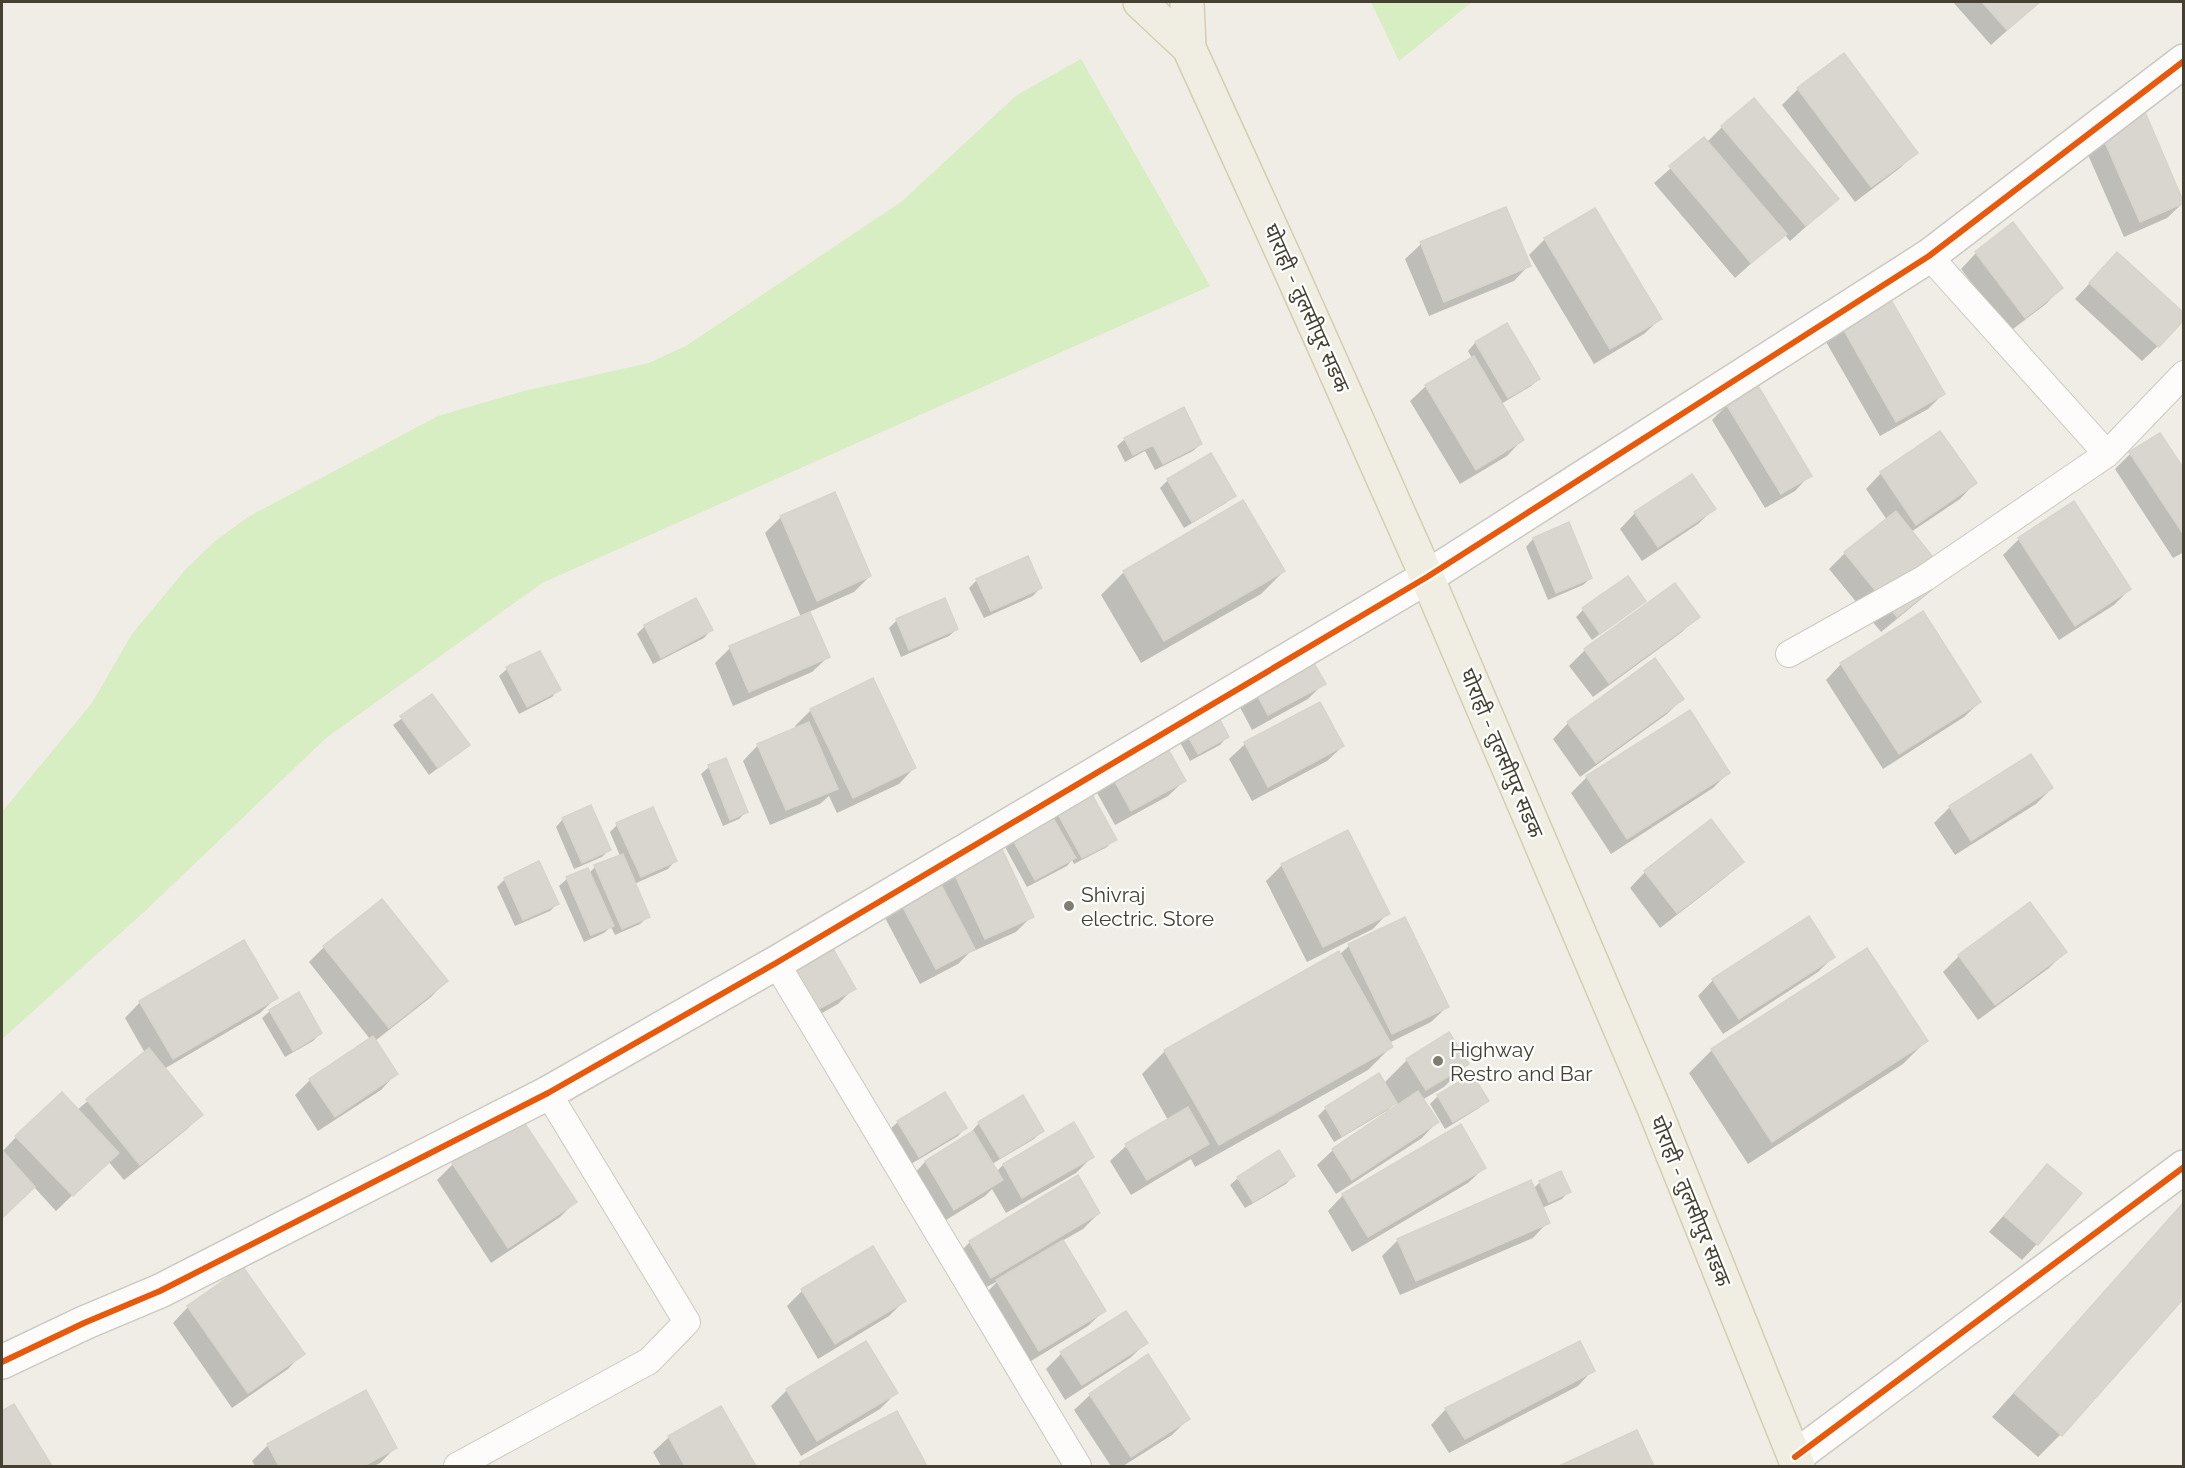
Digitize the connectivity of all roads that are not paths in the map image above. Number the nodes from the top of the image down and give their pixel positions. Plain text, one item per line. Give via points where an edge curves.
1 (1140, 2) edge
2 (1187, 2) edge
3 (1189, 48) junction
4 (2184, 61) edge
5 (1929, 256) junction
6 (2184, 374) edge
7 (2107, 454) junction
8 (1427, 577) junction
9 (1789, 654) dead end
10 (777, 963) junction
11 (548, 1093) junction
12 (2184, 1167) edge
13 (2, 1362) edge
14 (1796, 1462) edge
15 (457, 1467) edge
16 (1078, 1467) edge

1 - 3 main road, घोराही - तुलसीपुर सडक
2 - 3 main road, घोराही - तुलसीपुर सडक
3 - 8 main road, घोराही - तुलसीपुर सडक
4 - 5 street
5 - 7 lane
5 - 8 street
6 - 7 lane
7 - 9 lane via 1925,578
8 - 10 street
8 - 14 main road, घोराही - तुलसीपुर सडक via 1654,1108
10 - 11 street
10 - 16 lane
11 - 13 street via 160,1291
11 - 15 lane via 687,1322 649,1361
12 - 14 street

